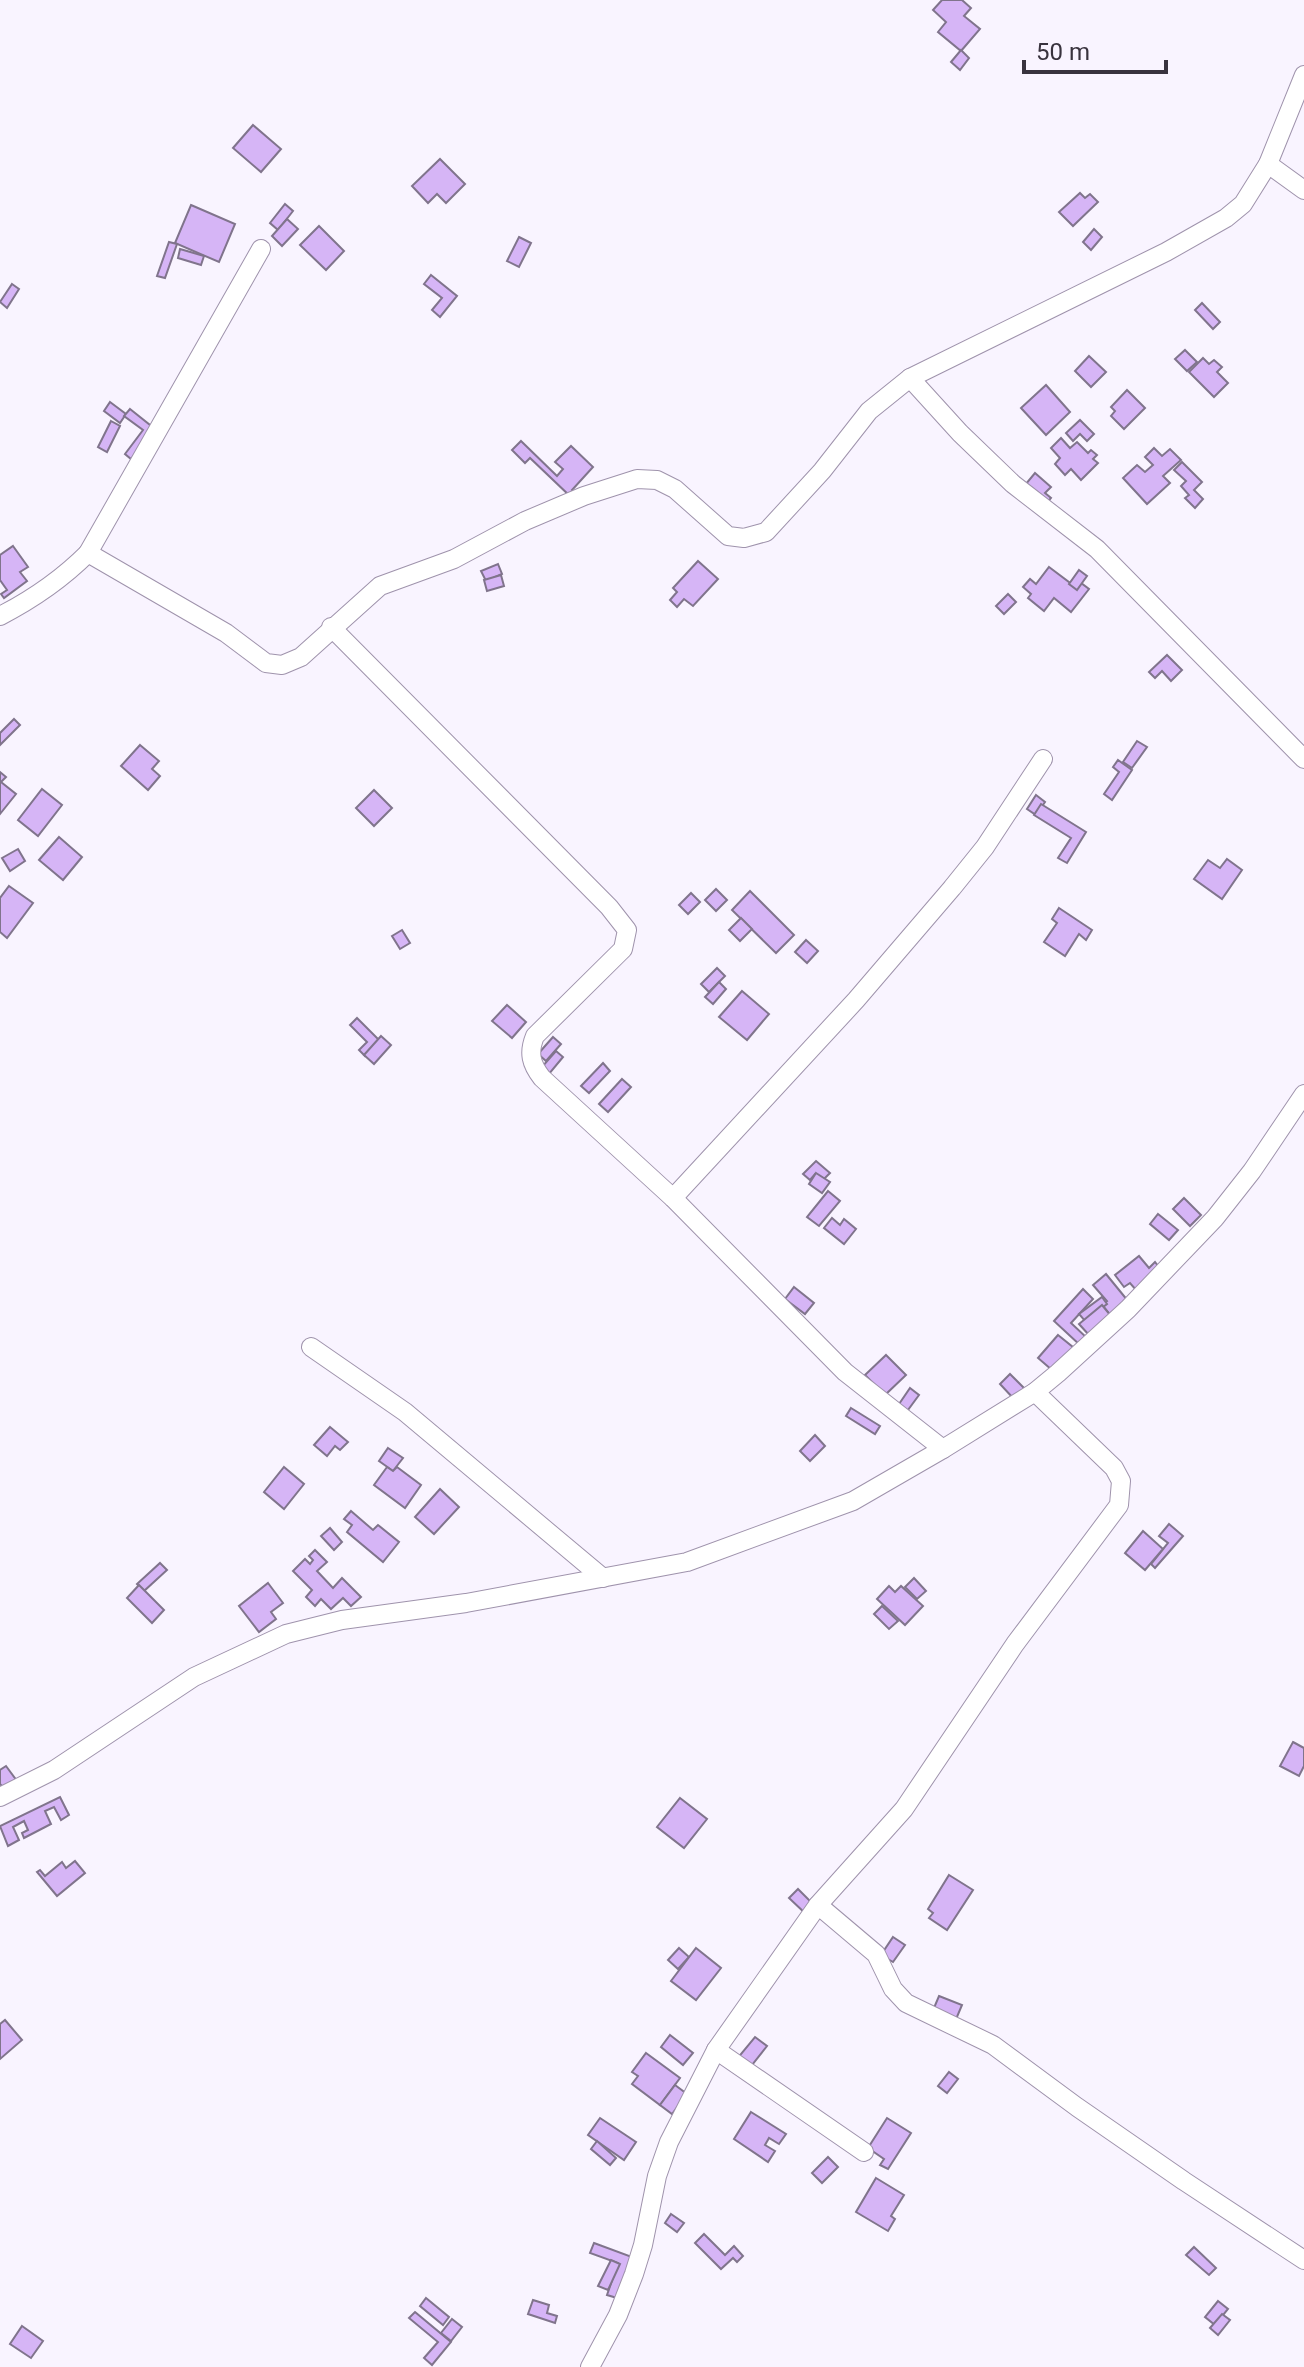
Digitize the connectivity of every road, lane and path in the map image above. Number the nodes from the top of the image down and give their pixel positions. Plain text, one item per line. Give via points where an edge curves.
1 (1304, 75) edge
2 (1268, 164) junction
3 (1304, 190) edge
4 (261, 249) dead end
5 (910, 378) junction
6 (88, 553) junction
7 (0, 616) edge
8 (331, 627) junction
9 (1043, 759) dead end
10 (1304, 759) edge
11 (1304, 1094) edge
12 (673, 1198) junction
13 (311, 1347) dead end
14 (1035, 1392) junction
15 (943, 1449) junction
16 (603, 1578) junction
17 (0, 1797) edge
18 (818, 1905) junction
19 (716, 2050) junction
20 (864, 2152) dead end
21 (1304, 2260) edge
22 (590, 2367) edge

1 - 2 street
2 - 3 street
2 - 5 street via 1243,204 1226,218
4 - 6 street
5 - 8 street via 869,411 766,532 728,536 675,489 657,480 637,479 584,496 454,559 380,586
5 - 10 street via 1013,484 1097,549
6 - 7 street via 67,574
6 - 8 street via 226,633 266,663 282,665 301,657
8 - 12 street via 627,930 623,949 535,1036 531,1056 542,1078
9 - 12 street via 952,888
11 - 14 street via 1215,1218 1128,1309
12 - 15 street via 845,1372
13 - 16 street via 405,1412
14 - 15 street
14 - 18 street via 1114,1468 1121,1481 1119,1505 1015,1644 904,1809
15 - 16 street via 853,1501 792,1525 687,1562
16 - 17 street via 342,1620 286,1634 194,1677 54,1770
18 - 19 street
18 - 21 street via 876,1954 906,2003 993,2045
19 - 20 street
19 - 22 street via 669,2142 634,2274

